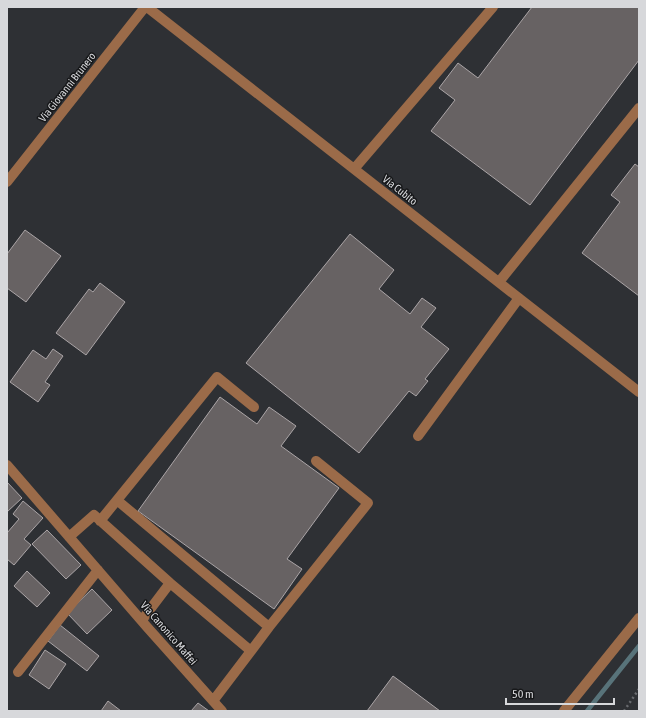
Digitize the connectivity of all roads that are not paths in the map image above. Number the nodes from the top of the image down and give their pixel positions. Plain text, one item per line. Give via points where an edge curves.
1 (146, 7) edge
2 (493, 7) edge
3 (639, 108) edge
4 (354, 169) junction
5 (7, 182) edge
6 (499, 282) junction
7 (519, 298) junction
8 (639, 392) edge
9 (254, 407) dead end
10 (418, 436) dead end
11 (316, 461) dead end
12 (7, 465) edge
13 (118, 501) junction
14 (100, 522) junction
15 (69, 537) junction
16 (98, 570) junction
17 (170, 583) junction
18 (639, 618) edge
19 (142, 620) junction
20 (269, 627) junction
21 (251, 651) junction
22 (18, 672) dead end
23 (213, 701) junction
24 (222, 711) edge
25 (564, 711) edge

1 - 4 street, Via Cubito
1 - 5 street, Via Giovanni Brunero
2 - 4 street
3 - 6 street
4 - 6 street, Via Cubito
6 - 7 street, Via Cubito
7 - 8 street, Via Cubito
7 - 10 street
9 - 13 street via 217,377
11 - 20 street via 368,503
12 - 15 street, Via Canonico Maffei
13 - 14 street
13 - 20 street
14 - 15 street via 94,515
14 - 17 street
15 - 16 street, Via Canonico Maffei
16 - 19 street, Via Canonico Maffei
16 - 22 street
17 - 19 street
17 - 21 street
18 - 25 street
19 - 23 street, Via Canonico Maffei
20 - 21 street
21 - 23 street
23 - 24 street, Via Canonico Maffei

